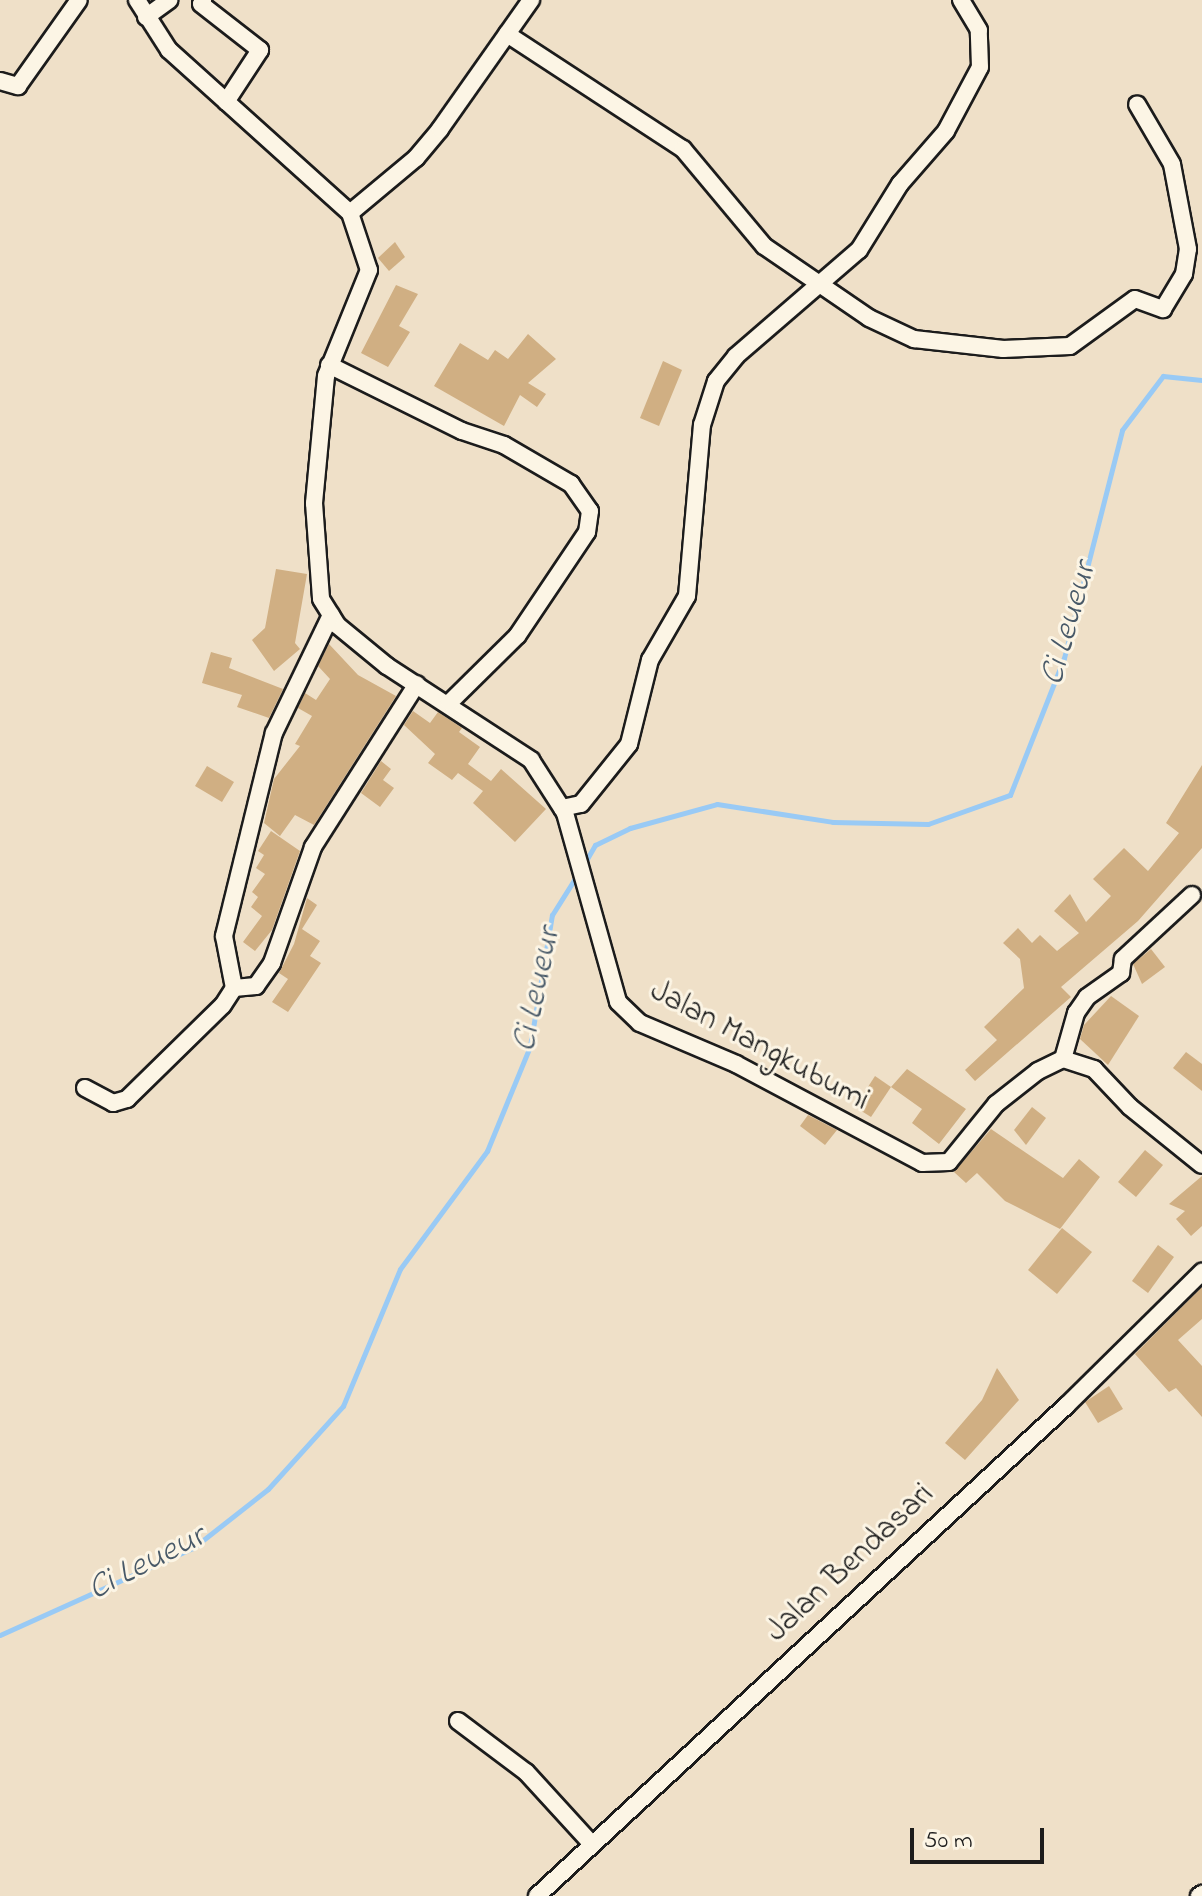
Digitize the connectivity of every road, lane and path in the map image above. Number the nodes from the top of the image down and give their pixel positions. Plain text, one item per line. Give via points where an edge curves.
1 (79, 0) edge
2 (137, 0) edge
3 (169, 0) edge
4 (531, 0) edge
5 (961, 0) edge
6 (199, 1) edge
7 (146, 17) junction
8 (507, 34) junction
9 (0, 81) edge
10 (226, 102) junction
11 (1137, 104) dead end
12 (350, 213) junction
13 (823, 285) junction
14 (329, 365) junction
15 (331, 615) junction
16 (417, 684) junction
17 (449, 703) junction
18 (563, 810) junction
19 (1192, 895) dead end
20 (234, 988) junction
21 (1063, 1059) junction
22 (85, 1088) dead end
23 (1202, 1165) edge
24 (1202, 1272) edge
25 (458, 1721) dead end
26 (590, 1842) junction
27 (537, 1896) edge

1 - 9 street via 18,86
2 - 7 street, Jalan Mangkubumi
3 - 7 street
4 - 8 street
5 - 13 street via 979,30 976,79 943,135 900,184 859,250
6 - 10 street via 260,50
7 - 10 street, Jalan Mangkubumi via 169,50
8 - 12 street via 416,158
8 - 13 street via 683,149 764,246
10 - 12 street, Jalan Mangkubumi
11 - 13 street via 1168,150 1188,249 1184,274 1163,309 1135,299 1070,346 1003,349 904,336
12 - 14 street, Jalan Mangkubumi via 369,270
13 - 18 street via 736,356 716,381 702,425 687,596 650,660 629,744 581,804
14 - 15 street, Jalan Mangkubumi via 314,503 315,563 321,599
14 - 17 street via 462,431 504,445 571,484 590,511 587,532 517,636
15 - 16 street, Jalan Mangkubumi via 387,666
15 - 20 street via 274,733 224,936
16 - 17 street, Jalan Mangkubumi
16 - 20 street via 313,847 272,963 256,986
17 - 18 street, Jalan Mangkubumi via 531,760
18 - 21 street, Jalan Mangkubumi via 618,1002 640,1023 736,1064 922,1163 949,1162 996,1104
19 - 21 street via 1123,959 1121,973 1087,997 1076,1013
20 - 22 street via 127,1099 109,1101
21 - 23 street via 1094,1069
24 - 26 street, Jalan Bendasari via 1067,1405
25 - 26 street via 526,1772
26 - 27 street, Jalan Bendasari

